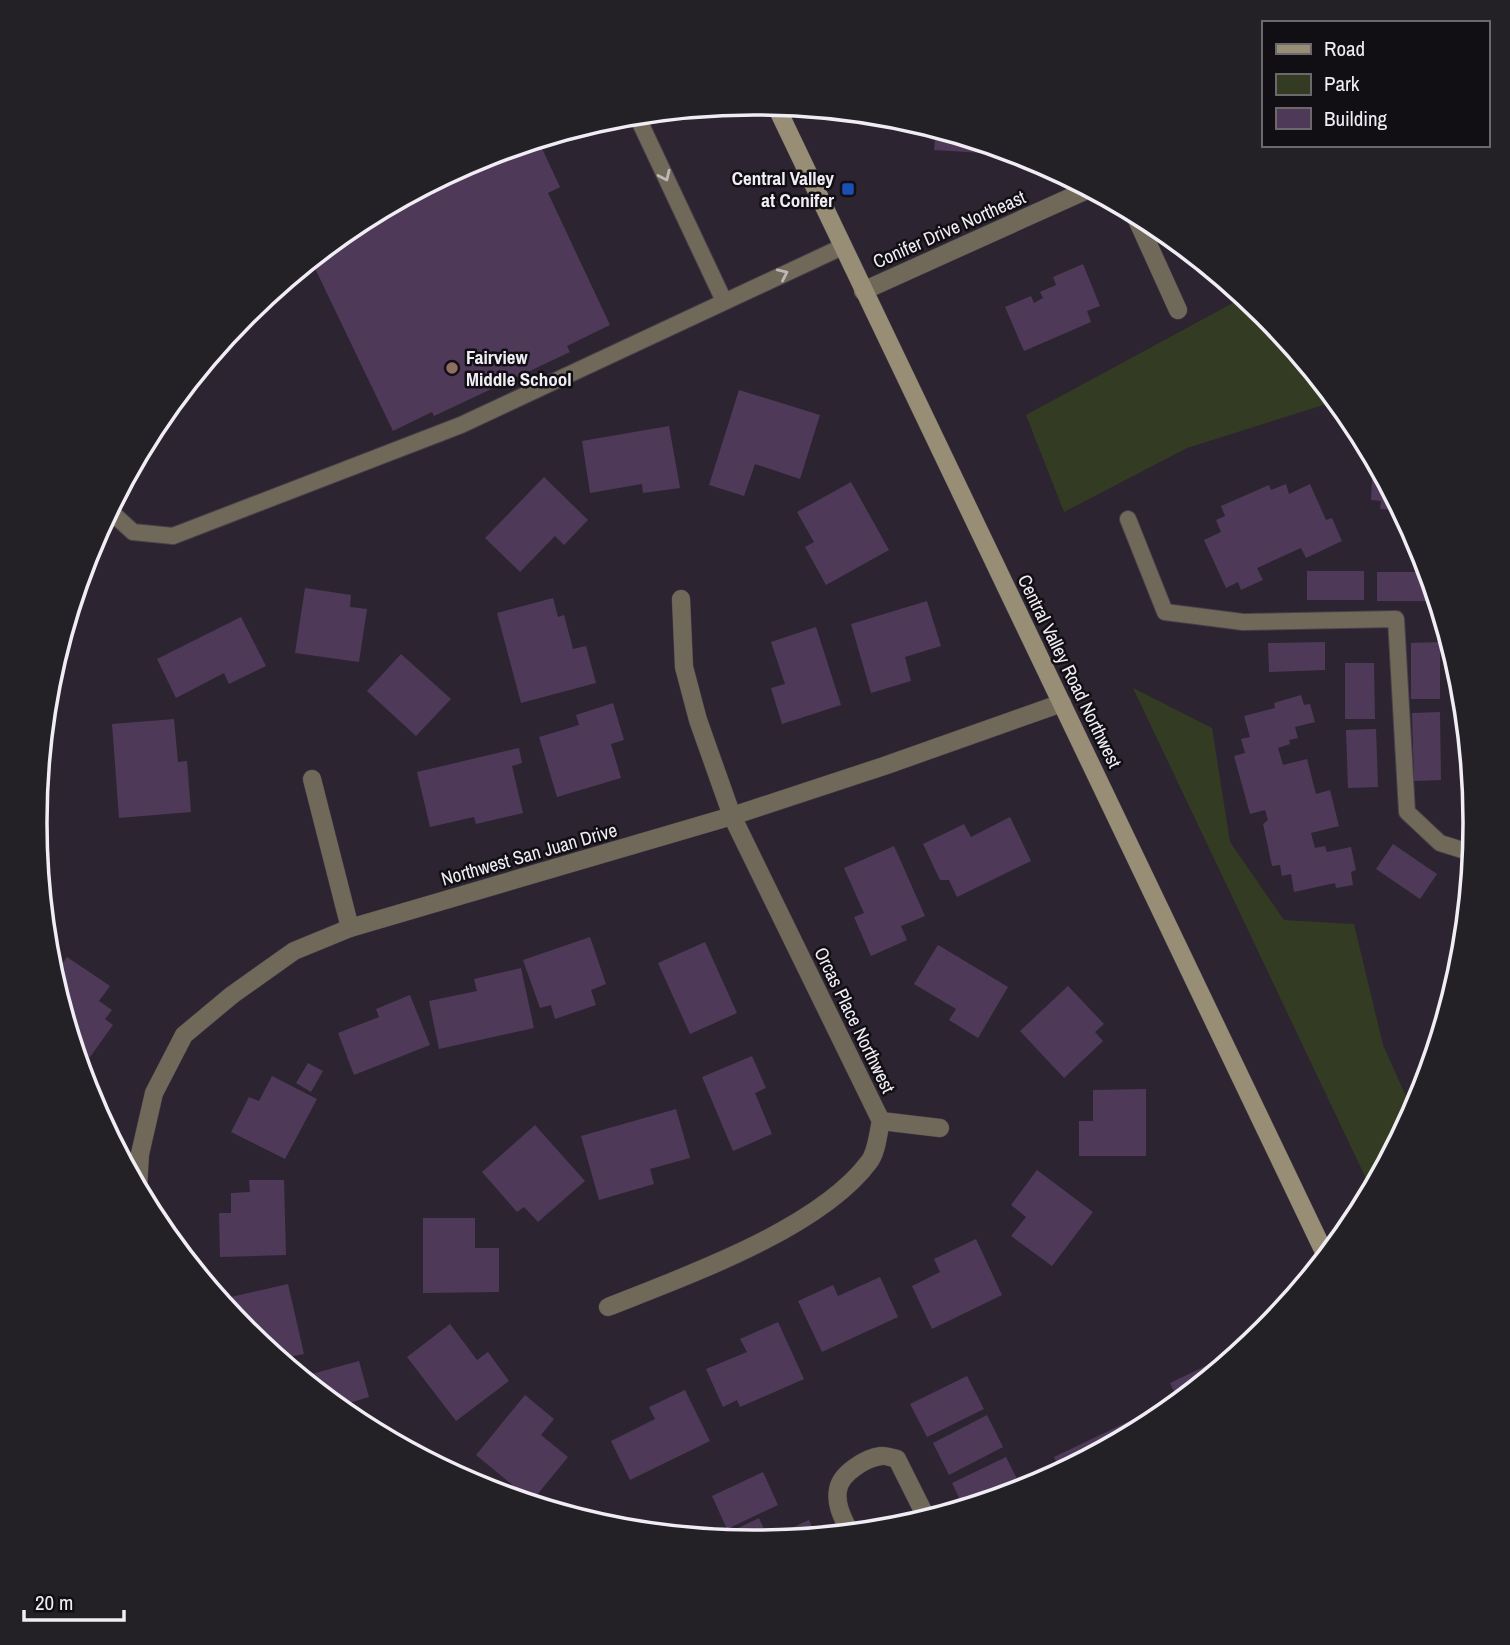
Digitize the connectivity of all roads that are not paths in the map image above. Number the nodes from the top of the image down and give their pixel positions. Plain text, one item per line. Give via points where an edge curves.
1 (780, 116) edge
2 (641, 124) edge
3 (1079, 194) edge
4 (1142, 230) edge
5 (842, 247) junction
6 (863, 291) junction
7 (724, 301) junction
8 (1178, 310) dead end
9 (117, 517) edge
10 (1128, 519) dead end
11 (681, 599) dead end
12 (1062, 703) junction
13 (312, 779) dead end
14 (732, 816) junction
15 (1462, 850) edge
16 (350, 928) junction
17 (881, 1121) junction
18 (940, 1128) dead end
19 (139, 1171) edge
20 (1321, 1246) edge
21 (608, 1307) dead end
22 (922, 1510) edge
23 (846, 1524) edge

1 - 5 main road, Central Valley Road Northwest
2 -> 7 lane
3 - 6 street, Conifer Drive Northeast
4 - 8 street
5 - 6 main road, Central Valley Road Northwest
7 -> 5 lane
6 - 12 main road, Central Valley Road Northwest
7 - 9 lane via 461,425 173,536 133,532
10 - 15 lane via 1165,612 1243,622 1396,619 1407,812 1440,843
11 - 14 street, Orcas Place Northwest via 684,667
12 - 14 street, Northwest San Juan Drive
12 - 20 main road, Central Valley Road Northwest
13 - 16 street
14 - 16 street, Northwest San Juan Drive
14 - 17 street, Orcas Place Northwest
16 - 19 street, Northwest San Juan Drive via 294,951 184,1035 153,1093
17 - 18 street
17 - 21 street, Orcas Place Northwest via 871,1160 839,1195 774,1235
22 - 23 street via 897,1459 881,1456 844,1476 837,1490

